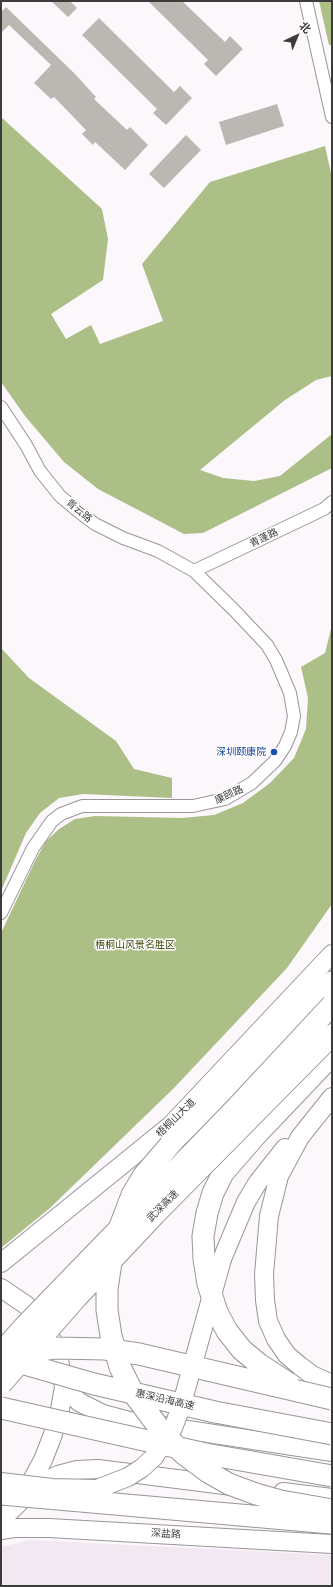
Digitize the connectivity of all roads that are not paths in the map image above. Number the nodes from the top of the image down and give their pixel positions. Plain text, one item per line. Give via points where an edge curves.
1 (306, 1) edge
2 (332, 117) edge
3 (1, 407) edge
4 (332, 502) edge
5 (194, 571) junction
6 (1, 913) edge
7 (332, 954) edge
8 (332, 982) edge
9 (332, 1005) edge
10 (332, 1035) edge
11 (332, 1055) edge
12 (329, 1101) edge
13 (1, 1262) edge
14 (1, 1288) edge
15 (1, 1353) edge
16 (1, 1357) edge
17 (1, 1384) edge
18 (332, 1384) edge
19 (64, 1387) junction
20 (332, 1399) edge
21 (1, 1408) edge
22 (332, 1434) edge
23 (332, 1452) edge
24 (332, 1476) edge
25 (1, 1482) edge
26 (10, 1498) edge
27 (332, 1498) edge
28 (332, 1510) edge
29 (1, 1520) edge
30 (332, 1522) edge
31 (1, 1530) edge
32 (332, 1544) edge

1 - 2 street
3 - 5 street, 青云路 via 40,471 60,496 95,524 158,551
4 - 5 street, 青蓬路 via 324,509
5 - 6 street, 康颐路 via 267,645 276,660 290,692 294,711 291,732 285,746 264,774 225,799 182,807 82,806 61,814 48,826 33,848
7 - 13 main road, 梧桐山大道 via 171,1125
8 - 28 highway, bridge via 175,1140 144,1175 132,1195 114,1242 107,1289 111,1336 120,1367 133,1393 163,1433 184,1454 229,1484 281,1501
9 - 15 highway, 武深高速, bridge
10 - 17 highway, 武深高速, bridge via 155,1214 76,1298
11 - 20 highway, bridge via 223,1173 213,1193 203,1236 208,1284 217,1312 242,1350 274,1375 294,1386
12 - 18 main road via 300,1136 279,1176 269,1216 264,1274 267,1314 276,1339 287,1355 300,1366
12 - 25 main road, bridge via 258,1182 237,1221 222,1259 181,1407 173,1428 154,1457 128,1477 97,1488 52,1488
14 - 19 main road via 26,1305 41,1322 52,1340
16 - 20 highway, bridge via 56,1348 105,1349 139,1354
16 - 22 highway, 惠深沿海高速, bridge via 94,1384 200,1409
19 - 23 main road via 79,1402 103,1414 128,1421
19 - 26 main road via 60,1415 43,1460
21 - 24 highway, bridge via 206,1454
26 - 27 main road via 58,1475 77,1470 98,1469
26 - 29 main road
26 - 30 highway, bridge
31 - 32 main road, 深盐路 via 50,1528

